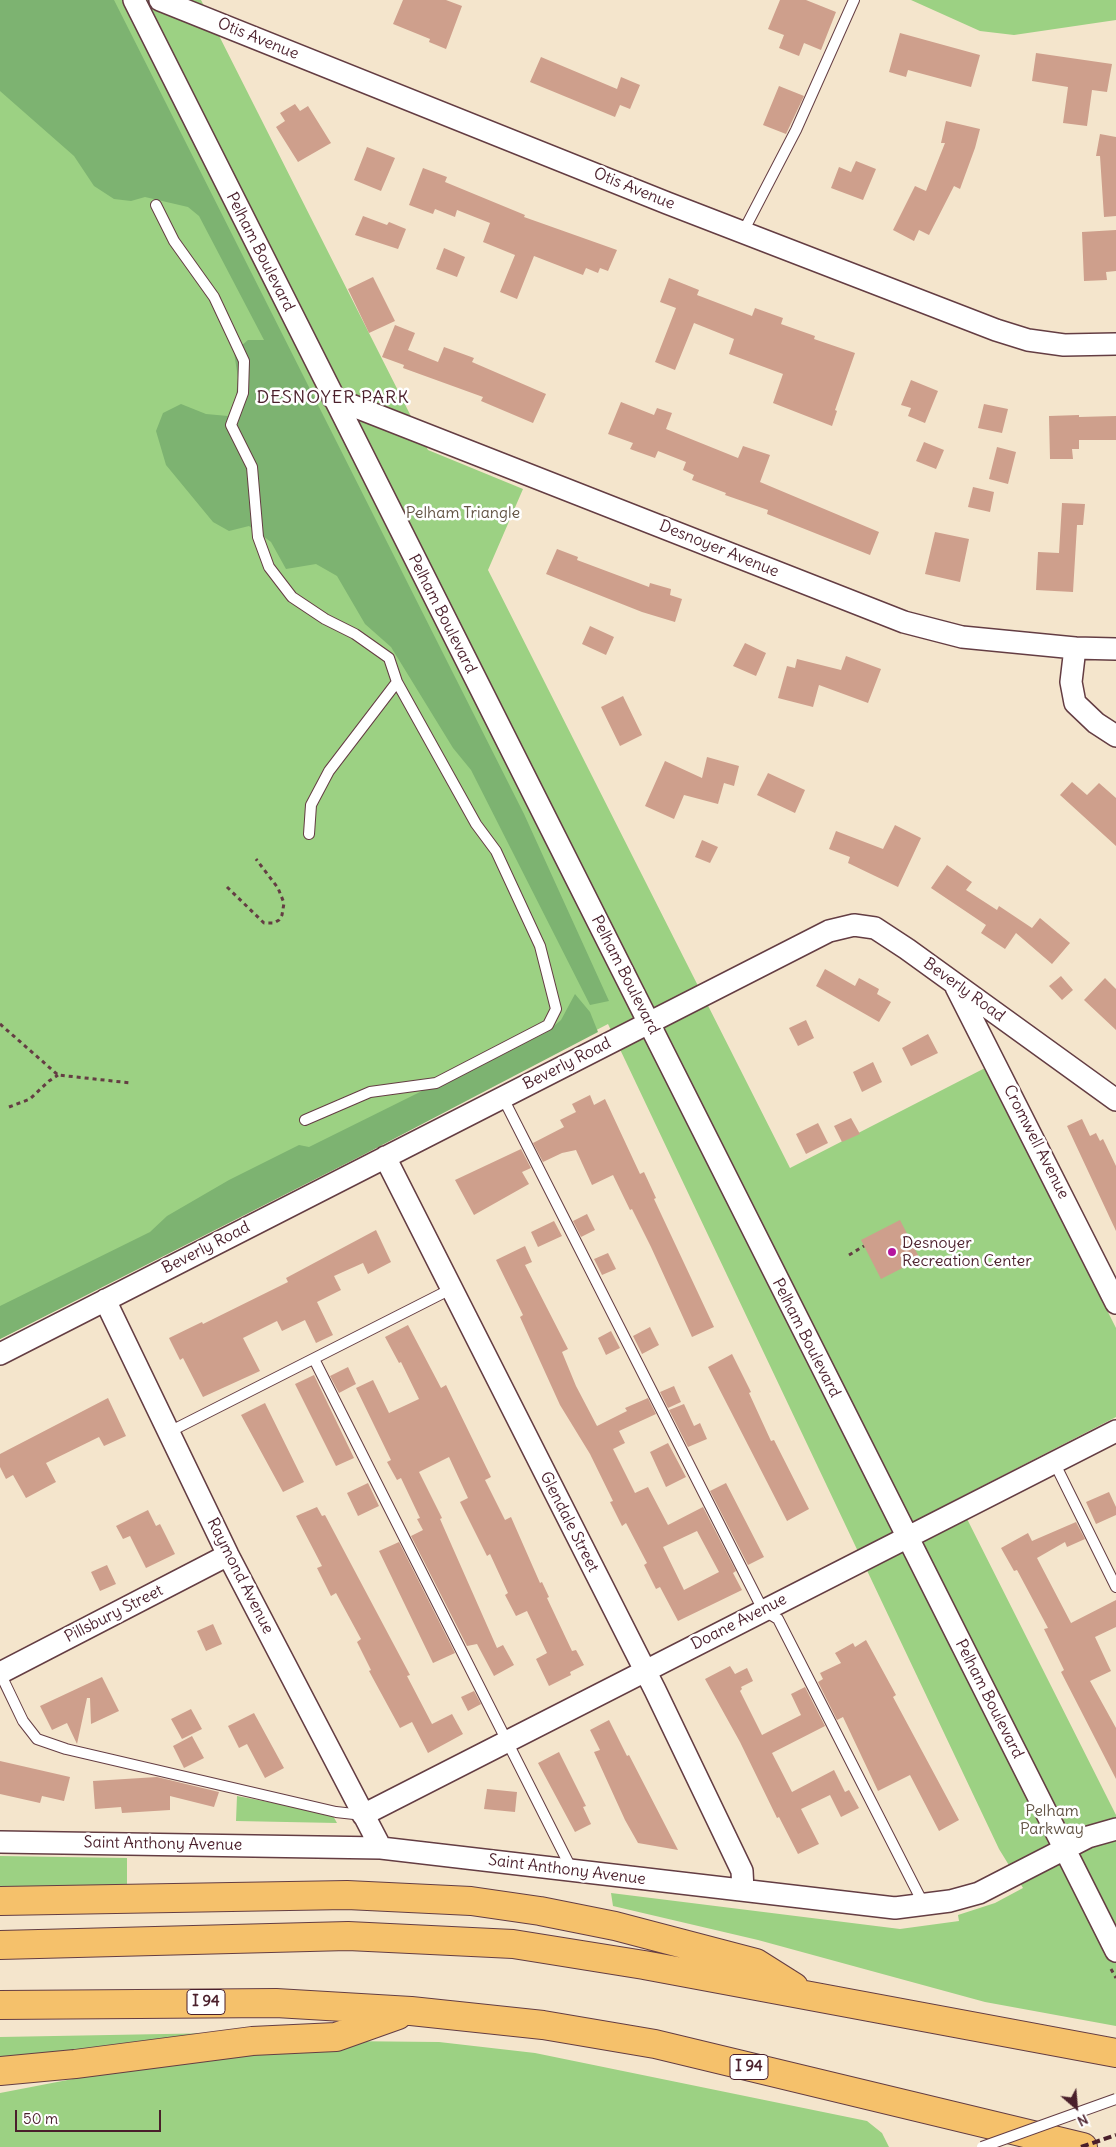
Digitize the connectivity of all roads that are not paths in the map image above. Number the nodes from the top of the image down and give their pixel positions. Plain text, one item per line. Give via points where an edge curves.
1 (134, 0) edge
2 (160, 0) edge
3 (854, 0) edge
4 (156, 205) dead end
5 (743, 232) junction
6 (1116, 344) edge
7 (333, 398) junction
8 (1075, 648) junction
9 (1116, 648) edge
10 (397, 682) junction
11 (1116, 736) edge
12 (309, 834) dead end
13 (953, 983) junction
14 (649, 1022) junction
15 (503, 1098) junction
16 (1116, 1100) edge
17 (305, 1120) dead end
18 (385, 1157) junction
19 (451, 1289) junction
20 (105, 1300) junction
21 (1116, 1303) edge
22 (0, 1354) edge
23 (314, 1359) junction
24 (1116, 1431) edge
25 (169, 1432) junction
26 (1054, 1462) junction
27 (906, 1538) junction
28 (228, 1554) junction
29 (1116, 1588) edge
30 (762, 1610) junction
31 (645, 1671) junction
32 (0, 1673) edge
33 (507, 1741) junction
34 (363, 1815) junction
35 (1116, 1829) edge
36 (0, 1842) edge
37 (381, 1848) junction
38 (1065, 1848) junction
39 (573, 1870) junction
40 (743, 1890) junction
41 (0, 1901) edge
42 (924, 1905) junction
43 (0, 1945) edge
44 (1113, 1946) edge
45 (810, 1997) junction
46 (0, 2005) edge
47 (411, 2011) junction
48 (1116, 2053) edge
49 (75, 2064) junction
50 (0, 2072) edge
51 (0, 2088) edge
52 (1116, 2100) edge
53 (982, 2147) edge
54 (1083, 2147) edge

1 - 7 street, Pelham Boulevard
2 - 5 street, Otis Avenue
3 - 5 lane via 800,121
4 - 10 lane via 174,241 214,297 244,361 243,393 231,425 252,467 258,537 269,568 292,597 389,658
5 - 6 street, Otis Avenue via 1028,340 1064,345
7 - 8 street, Desnoyer Avenue via 904,622 962,637
7 - 14 street, Pelham Boulevard
8 - 9 street, Desnoyer Avenue
8 - 11 street via 1071,682 1075,703
10 - 12 lane via 329,771 311,804
10 - 17 lane via 476,824 496,851 540,946 556,1009 548,1025 436,1083 370,1092
13 - 14 street, Beverly Road via 875,928 854,925 829,931
13 - 16 street, Beverly Road
13 - 21 street, Cromwell Avenue
14 - 15 street, Beverly Road
14 - 27 street, Pelham Boulevard
15 - 18 street, Beverly Road
15 - 30 lane
18 - 19 street, Glendale Street
18 - 20 street, Beverly Road
19 - 23 lane
19 - 31 street, Glendale Street
20 - 22 street, Beverly Road
20 - 25 street, Raymond Avenue
23 - 25 lane
23 - 33 lane
24 - 26 street, Doane Avenue
25 - 28 street, Raymond Avenue
26 - 27 street, Doane Avenue
26 - 29 lane
27 - 30 street, Doane Avenue
27 - 38 street, Pelham Boulevard
28 - 32 street, Pillsbury Street
28 - 34 street, Raymond Avenue
30 - 31 street, Doane Avenue
30 - 42 lane via 778,1619
31 - 33 street, Doane Avenue
31 - 40 street, Glendale Street via 742,1871
32 - 34 lane via 23,1721 37,1738 66,1749 162,1772 336,1812
33 - 34 street, Doane Avenue
33 - 39 lane
34 - 37 street, Raymond Avenue
35 - 38 street, Saint Anthony Avenue
36 - 37 street, Saint Anthony Avenue
37 - 39 street, Saint Anthony Avenue
38 - 42 street, Saint Anthony Avenue via 978,1893
38 - 44 street, Pelham Boulevard
39 - 40 street, Saint Anthony Avenue
40 - 42 street, Saint Anthony Avenue via 895,1908
41 - 45 highway via 347,1895 470,1901 615,1926 756,1963
43 - 45 highway via 348,1936 504,1943 644,1965
45 - 48 highway
46 - 47 highway, I 94 via 217,2002
47 - 49 highway via 336,2037 252,2041
47 - 54 highway, I 94 via 543,2024 654,2044
49 - 50 highway
49 - 51 highway via 25,2085
52 - 53 lane, bridge

